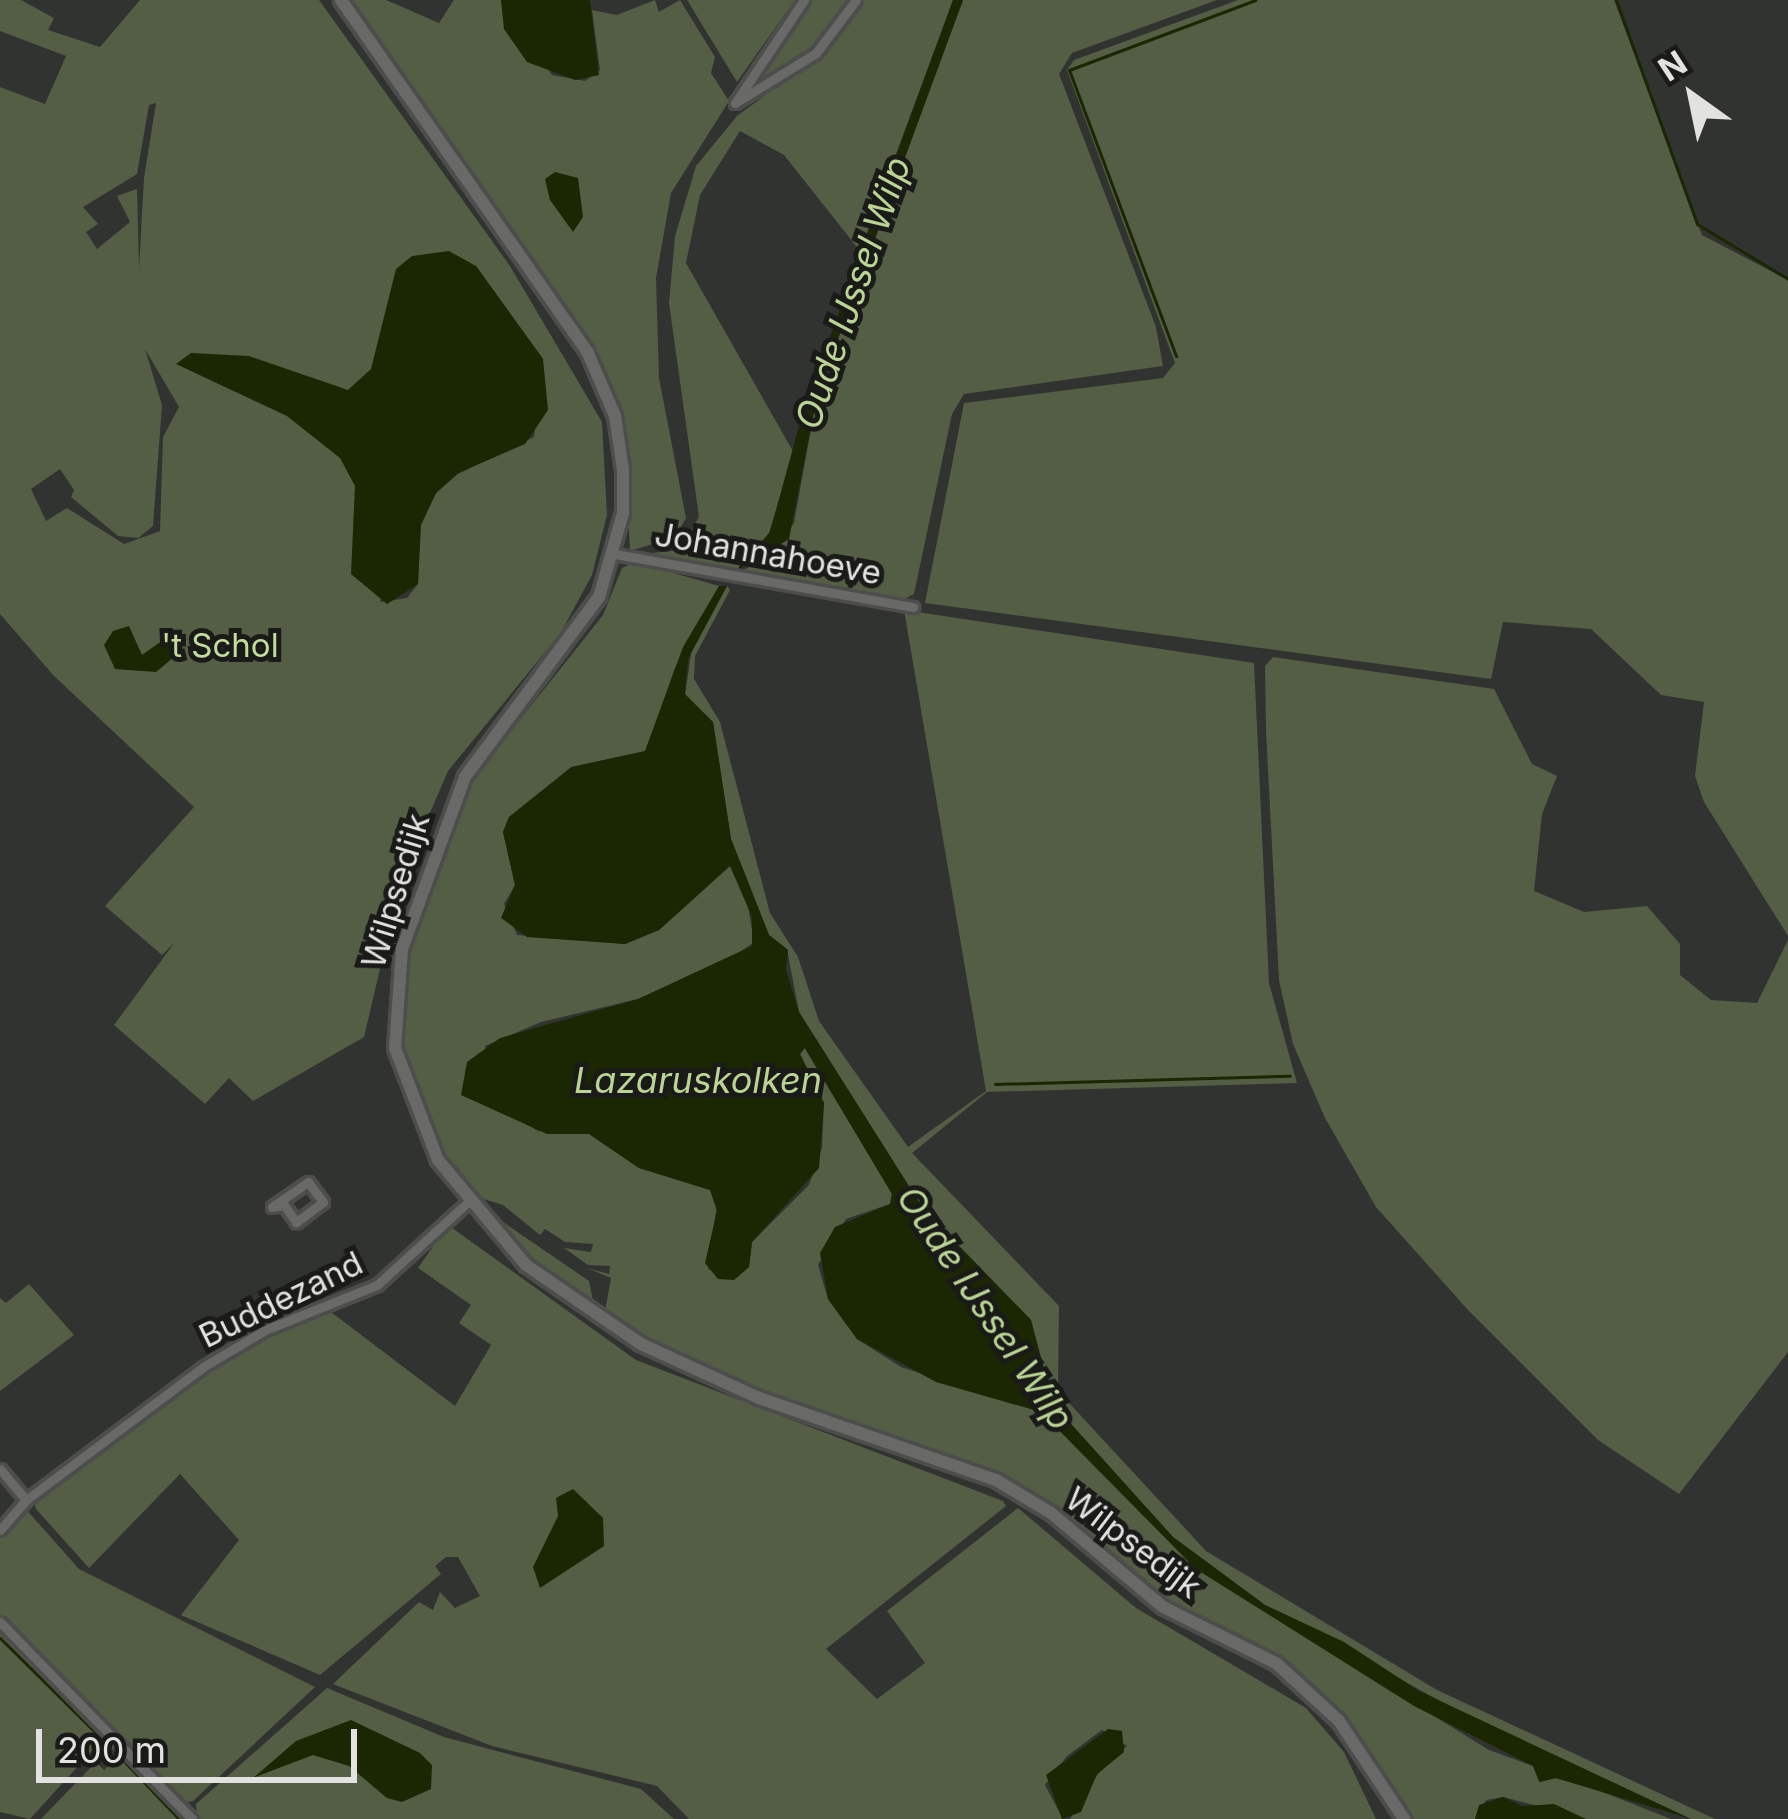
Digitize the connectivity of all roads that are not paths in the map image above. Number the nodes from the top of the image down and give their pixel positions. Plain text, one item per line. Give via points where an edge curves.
1 (341, 0) edge
2 (804, 0) edge
3 (856, 0) edge
4 (615, 554) junction
5 (913, 607) dead end
6 (468, 1202) junction
7 (284, 1205) joint
8 (0, 1469) edge
9 (26, 1500) junction
10 (0, 1530) edge
11 (0, 1622) edge
12 (192, 1819) edge
13 (1403, 1819) edge

1 - 4 main road, Wilpsedijk via 597,369 621,451
2 - 3 street via 735,103 816,53
4 - 5 street, Johannahoeve
4 - 6 main road, Wilpsedijk via 578,632 465,777 396,973 392,1017 403,1081 437,1160
6 - 9 street, Buddezand via 380,1283 238,1345
6 - 13 main road, Wilpsedijk via 536,1274 641,1344 759,1397 963,1466 1052,1513 1147,1597 1261,1654 1310,1690 1350,1735
7 - 7 street via 272,1208 308,1182 323,1202 296,1222
8 - 9 street
9 - 10 street, Buddezand
11 - 12 street

